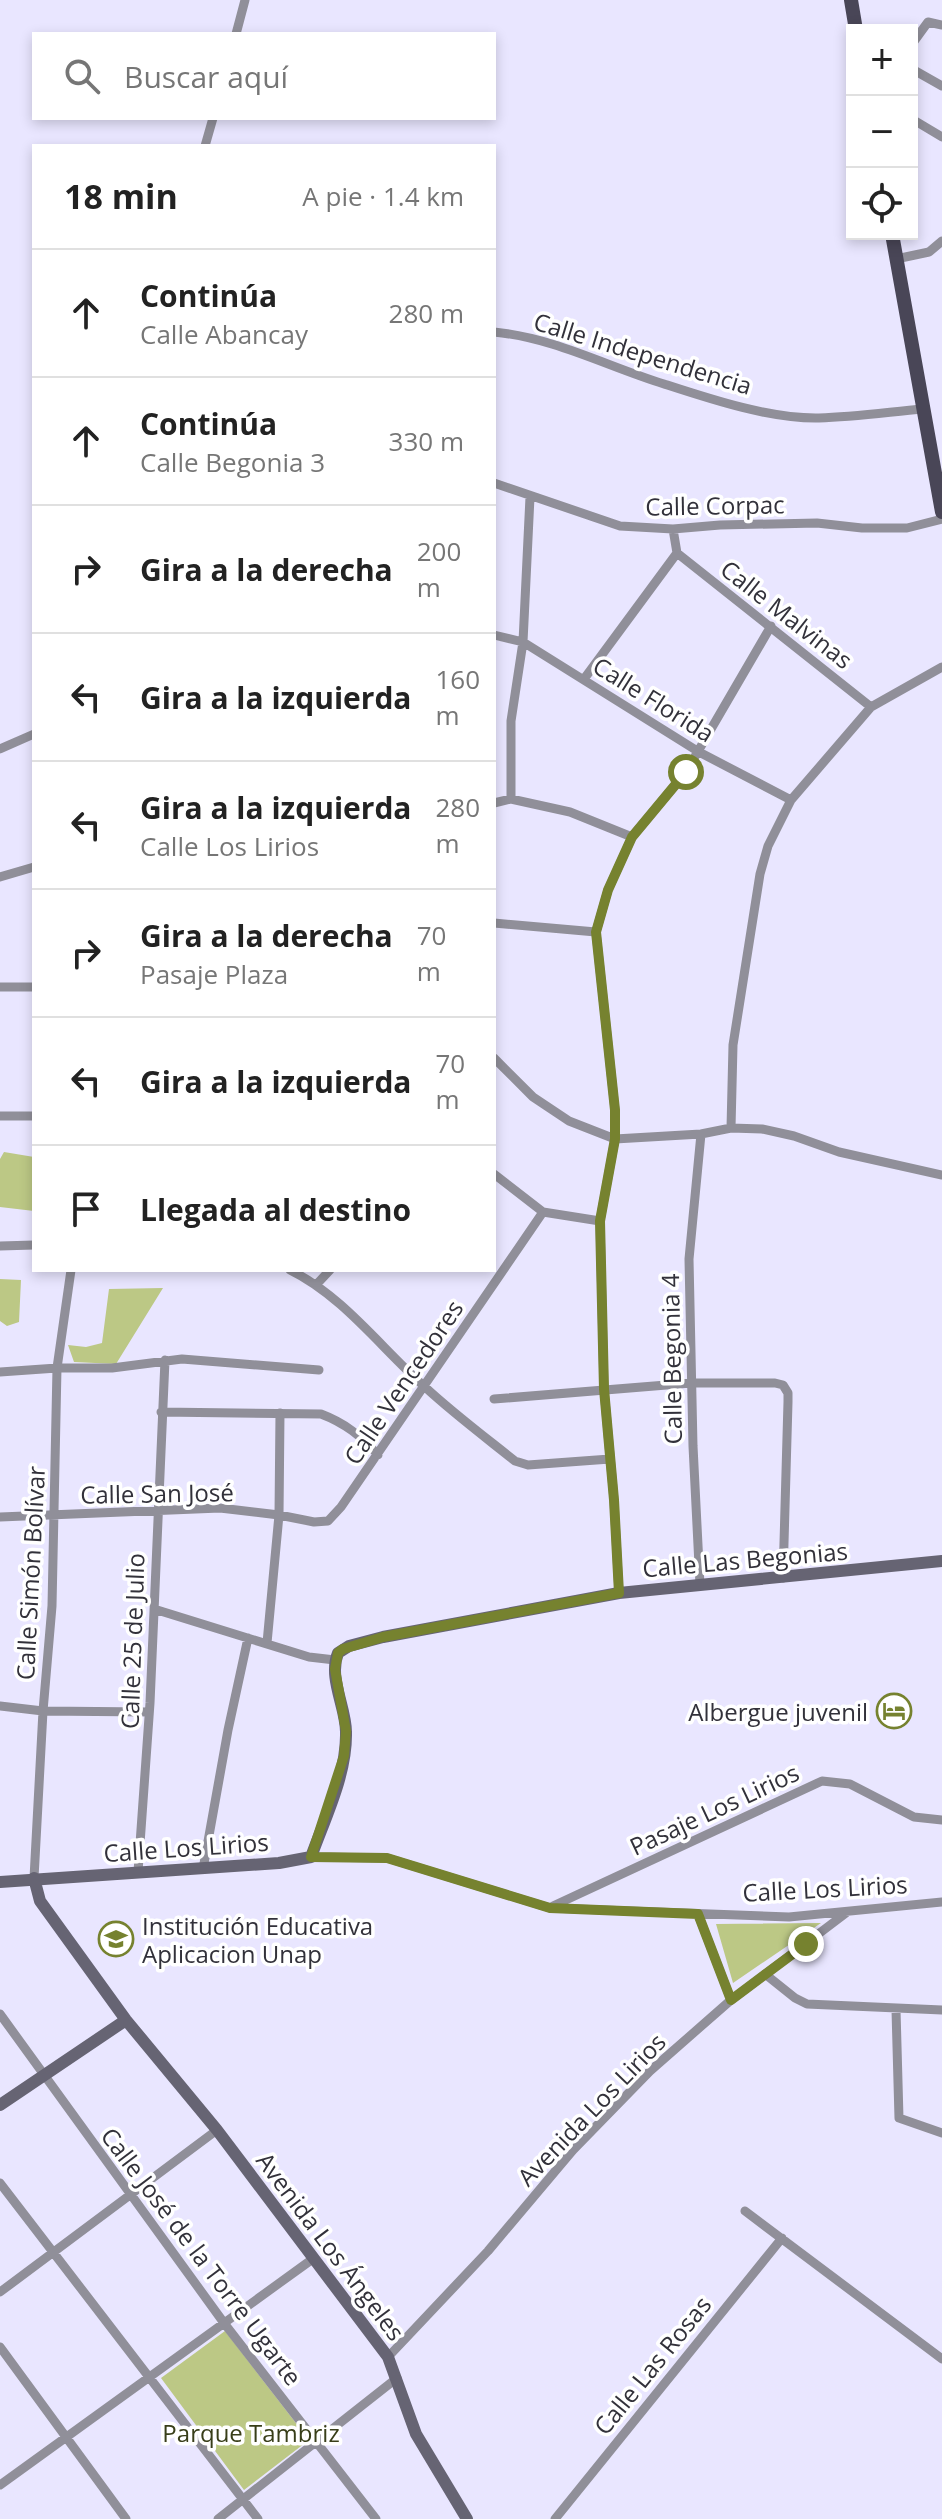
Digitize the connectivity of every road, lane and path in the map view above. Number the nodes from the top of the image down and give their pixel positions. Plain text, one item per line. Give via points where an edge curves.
1 (245, 0) edge
2 (851, 0) edge
3 (855, 24) edge
4 (942, 25) edge
5 (237, 32) edge
6 (918, 36) edge
7 (918, 72) edge
8 (942, 86) edge
9 (212, 120) edge
10 (918, 123) edge
11 (942, 137) edge
12 (206, 144) edge
13 (893, 240) edge
14 (942, 241) edge
15 (896, 259) junction
16 (496, 332) edge
17 (923, 409) junction
18 (496, 484) edge
19 (530, 497) junction
20 (942, 512) edge
21 (942, 519) edge
22 (673, 529) junction
23 (677, 553) junction
24 (771, 626) junction
25 (496, 635) edge
26 (523, 642) junction
27 (942, 667) edge
28 (584, 679) junction
29 (871, 707) junction
30 (32, 735) edge
31 (0, 749) edge
32 (699, 752) junction
33 (511, 799) junction
34 (791, 800) junction
35 (496, 803) edge
36 (632, 837) junction
37 (32, 868) edge
38 (0, 877) edge
39 (496, 923) edge
40 (596, 932) junction
41 (0, 987) edge
42 (32, 987) edge
43 (496, 1060) edge
44 (0, 1116) edge
45 (32, 1116) edge
46 (731, 1128) junction
47 (701, 1134) junction
48 (615, 1139) junction
49 (942, 1175) edge
50 (496, 1176) edge
51 (543, 1212) junction
52 (600, 1221) junction
53 (32, 1245) edge
54 (0, 1246) edge
55 (71, 1272) edge
56 (293, 1272) edge
57 (328, 1272) edge
58 (316, 1285) junction
59 (165, 1360) junction
60 (57, 1368) junction
61 (319, 1370) dead end
62 (0, 1372) edge
63 (691, 1383) junction
64 (425, 1387) junction
65 (604, 1389) junction
66 (494, 1399) dead end
67 (161, 1412) junction
68 (280, 1413) junction
69 (378, 1455) junction
70 (610, 1459) junction
71 (157, 1510) junction
72 (53, 1514) junction
73 (279, 1515) junction
74 (0, 1517) edge
75 (314, 1522) joint
76 (942, 1561) edge
77 (783, 1578) junction
78 (700, 1585) junction
79 (619, 1593) junction
80 (154, 1609) junction
81 (248, 1638) junction
82 (267, 1643) junction
83 (335, 1660) junction
84 (0, 1706) edge
85 (43, 1711) junction
86 (149, 1712) junction
87 (942, 1820) edge
88 (311, 1857) junction
89 (203, 1869) junction
90 (138, 1872) junction
91 (34, 1878) junction
92 (0, 1882) edge
93 (942, 1902) edge
94 (550, 1908) junction
95 (846, 1913) junction
96 (698, 1914) junction
97 (765, 1974) junction
98 (731, 2000) junction
99 (896, 2010) junction
100 (942, 2010) edge
101 (0, 2014) edge
102 (126, 2020) junction
103 (44, 2076) junction
104 (0, 2105) edge
105 (217, 2130) junction
106 (942, 2133) edge
107 (0, 2183) edge
108 (130, 2195) junction
109 (745, 2211) dead end
110 (782, 2238) junction
111 (53, 2253) junction
112 (314, 2258) junction
113 (0, 2292) edge
114 (224, 2323) junction
115 (942, 2344) edge
116 (0, 2347) edge
117 (927, 2347) junction
118 (388, 2357) junction
119 (942, 2359) edge
120 (149, 2378) junction
121 (397, 2378) junction
122 (65, 2439) junction
123 (317, 2441) junction
124 (0, 2485) edge
125 (243, 2499) junction
126 (126, 2519) edge
127 (218, 2519) edge
128 (258, 2519) edge
129 (376, 2519) edge
130 (467, 2519) edge
131 (555, 2519) edge

1 - 5 street
2 - 3 main road
4 - 6 street via 928,22
7 - 8 street
9 - 12 street
10 - 11 street
13 - 15 main road
14 - 15 street via 937,249
15 - 17 main road
16 - 17 street, Calle Independencia via 563,346 707,398 784,416
17 - 20 main road
18 - 19 street, Calle Corpac
19 - 22 street, Calle Corpac via 620,526
19 - 26 street
21 - 22 street, Calle Corpac via 907,528 817,523
22 - 23 street
23 - 24 street, Calle Malvinas
23 - 28 street
24 - 29 street, Calle Malvinas
24 - 32 street
25 - 26 street, Calle Florida
26 - 28 street, Calle Florida
26 - 33 street via 511,721
27 - 29 street
28 - 32 street, Calle Florida
29 - 34 street
30 - 31 street
32 - 34 street, Calle Florida
32 - 36 street
33 - 35 street
33 - 36 street via 570,812
34 - 46 street via 760,874 733,1045
36 - 40 street
37 - 38 street
39 - 40 street
40 - 48 street
41 - 42 street
43 - 48 street via 533,1097 569,1121
44 - 45 street
46 - 47 street
46 - 49 street via 762,1129
47 - 48 street
47 - 63 street, Calle Begonia 4 via 689,1259
48 - 52 street
50 - 51 street
51 - 52 street
51 - 64 street, Calle Vencedores
52 - 65 street
53 - 54 street
55 - 60 street, Calle Simón Bolívar
56 - 58 street
57 - 58 street
58 - 64 street
59 - 60 street via 112,1368
59 - 61 street
59 - 67 street, Calle 25 de Julio
60 - 62 street
60 - 72 street, Calle Simón Bolívar
63 - 65 street
63 - 77 street via 786,1388
63 - 78 street, Calle Begonia 4
64 - 69 street, Calle Vencedores
64 - 70 street via 521,1464
65 - 66 street
65 - 70 street
67 - 68 street
67 - 71 street, Calle 25 de Julio
68 - 69 street via 321,1414 340,1421
68 - 73 street
69 - 75 street, Calle Vencedores via 332,1517
70 - 79 street
71 - 72 street, Calle San José
71 - 73 street, Calle San José via 220,1508
71 - 80 street, Calle 25 de Julio
72 - 74 street, Calle San José
72 - 85 street, Calle Simón Bolívar
73 - 75 street, Calle San José
73 - 82 street
76 - 77 street, Calle Las Begonias
77 - 78 street, Calle Las Begonias
78 - 79 street, Calle Las Begonias
79 - 83 street, Calle Las Begonias via 383,1637 343,1649
80 - 81 street
80 - 86 street, Calle 25 de Julio
81 - 82 street
81 - 89 street
82 - 83 street
83 - 88 street via 346,1731 344,1756
84 - 85 street
85 - 86 street
85 - 91 street, Calle Simón Bolívar
86 - 90 street, Calle 25 de Julio
87 - 94 street, Pasaje Los Lirios via 914,1817 850,1784 822,1781
88 - 89 street, Calle Los Lirios
88 - 94 street, Calle Los Lirios via 387,1858
89 - 90 street, Calle Los Lirios
90 - 91 street, Calle Los Lirios
91 - 92 street, Calle Los Lirios
91 - 102 street, Avenida Los Ángeles via 40,1901
93 - 95 street, Calle Los Lirios
94 - 96 street, Calle Los Lirios
95 - 96 street, Calle Los Lirios
95 - 97 street, Avenida Los Lirios
96 - 98 street
97 - 98 street, Avenida Los Lirios
97 - 99 street via 807,2004
98 - 118 street, Avenida Los Lirios via 650,2071 573,2150
99 - 100 street
99 - 106 street via 899,2118
101 - 103 street, Calle José de la Torre Ugarte
102 - 103 street
102 - 105 street, Avenida Los Ángeles
103 - 104 street
103 - 108 street, Calle José de la Torre Ugarte
105 - 108 street
105 - 112 street, Avenida Los Ángeles
107 - 111 street
108 - 111 street
108 - 114 street, Calle José de la Torre Ugarte
109 - 110 street
110 - 117 street
110 - 131 street, Calle Las Rosas
111 - 113 street
111 - 120 street
112 - 114 street
112 - 118 street, Avenida Los Ángeles
114 - 120 street
114 - 123 street, Calle José de la Torre Ugarte
115 - 117 street
116 - 122 street
117 - 119 street
118 - 121 street, Avenida Los Ángeles
120 - 122 street
120 - 125 street
121 - 123 street
121 - 130 street, Avenida Los Ángeles via 416,2434
122 - 124 street
122 - 126 street
123 - 125 street
123 - 129 street, Calle José de la Torre Ugarte
125 - 127 street
125 - 128 street

